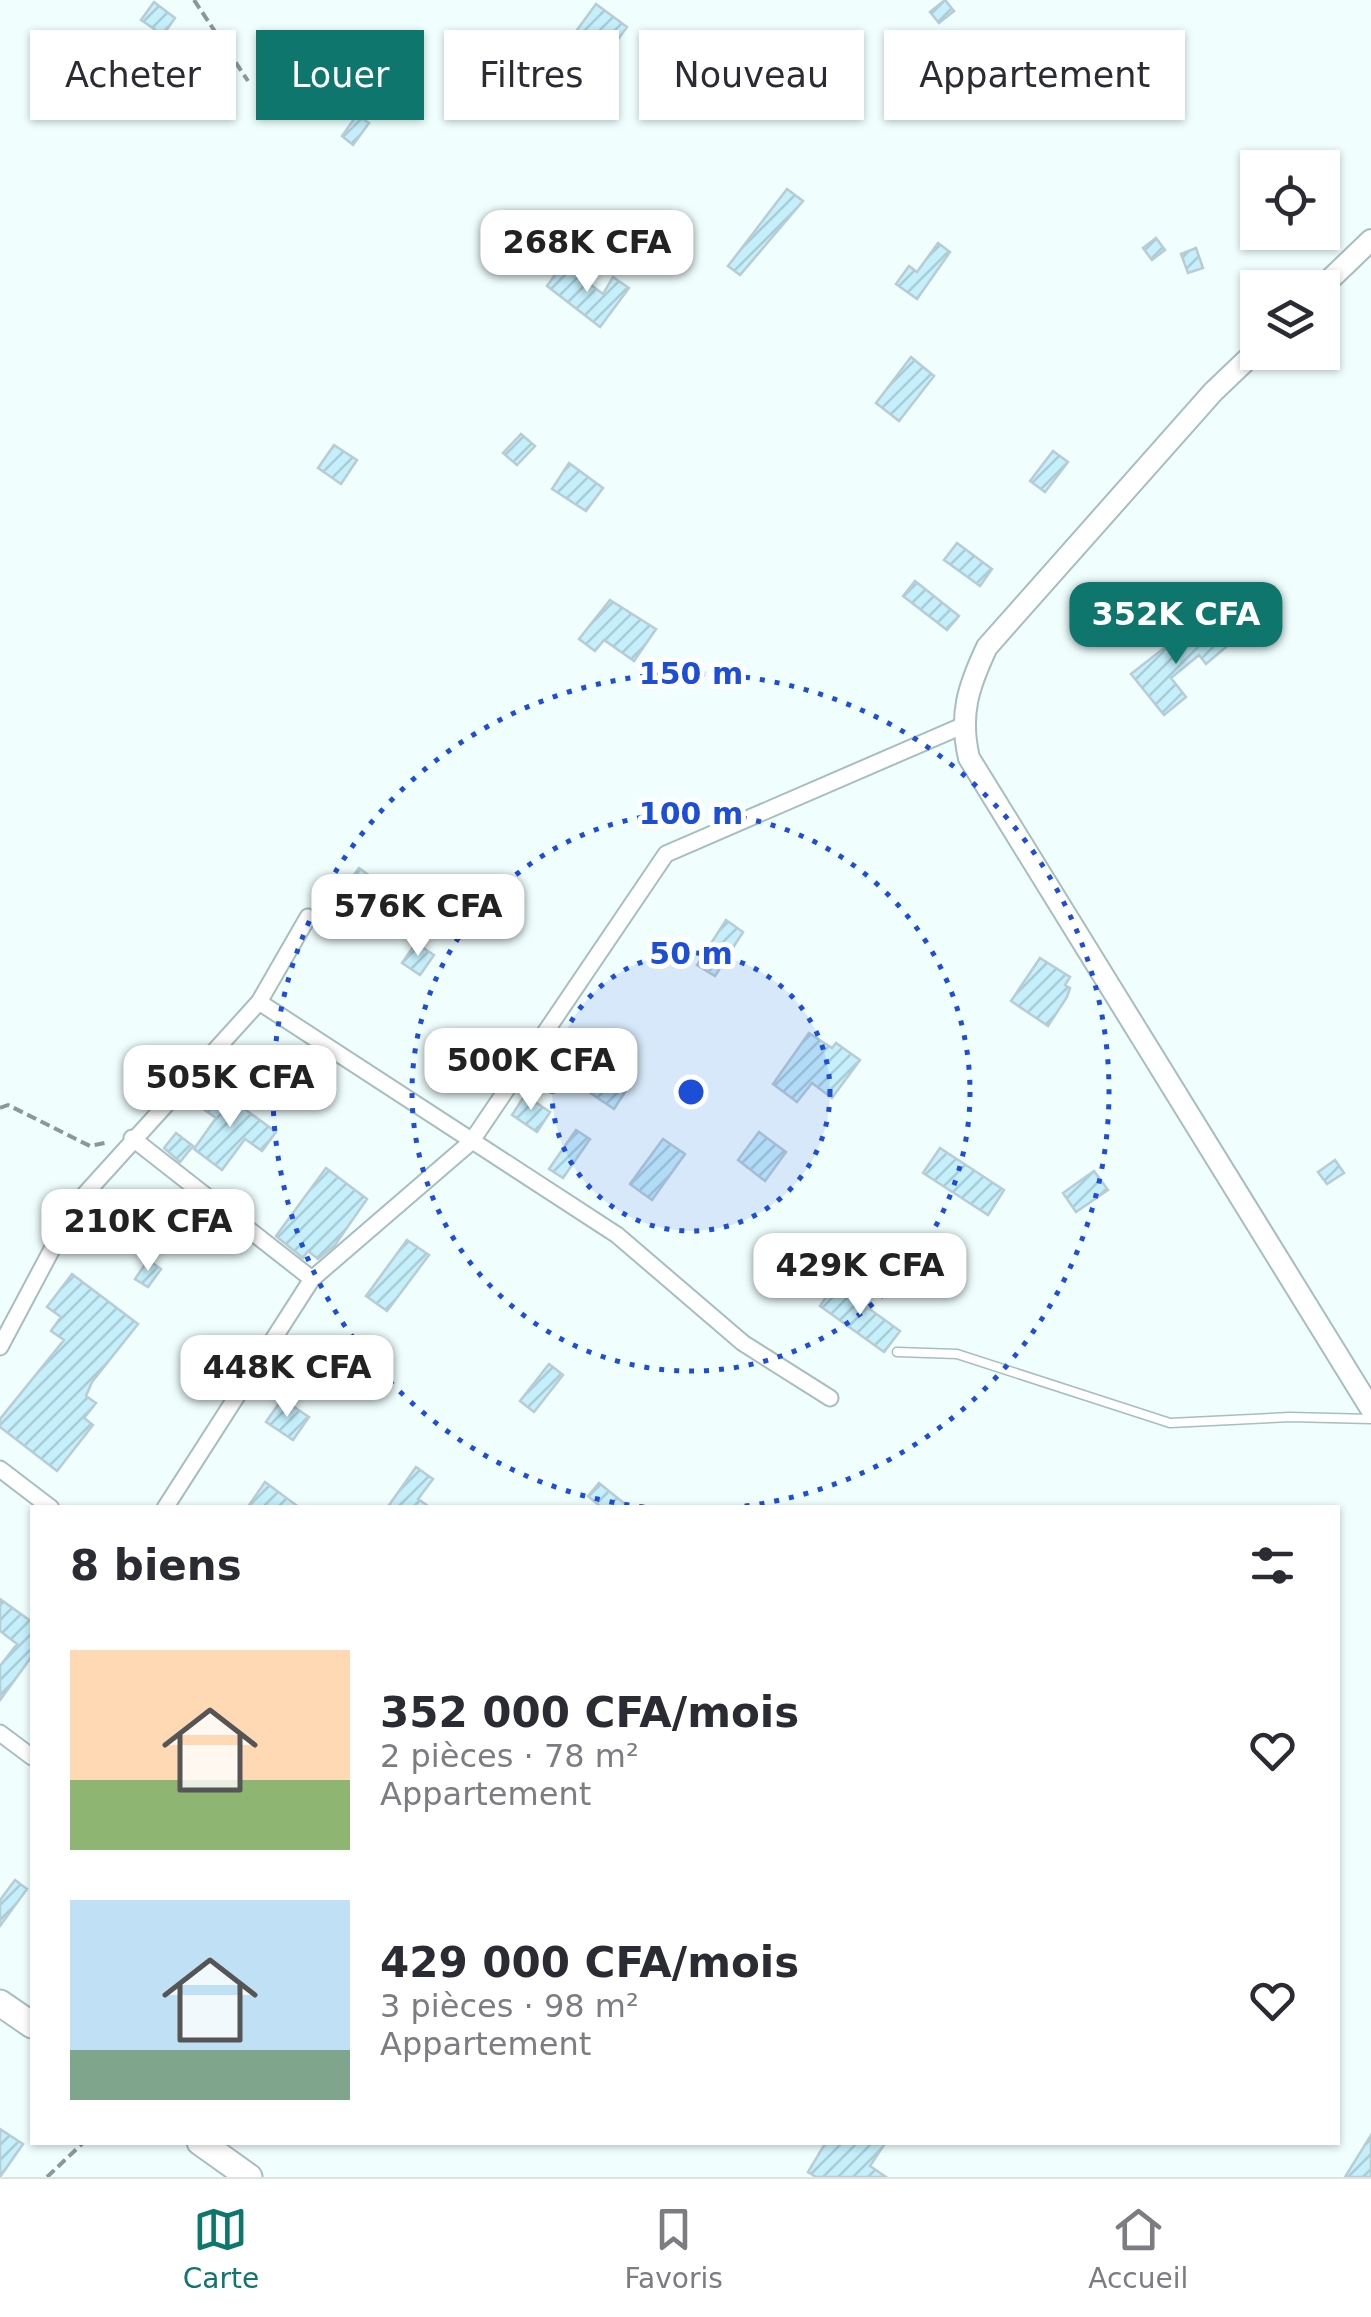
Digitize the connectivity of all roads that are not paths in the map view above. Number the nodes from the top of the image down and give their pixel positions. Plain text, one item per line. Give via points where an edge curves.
1 (1371, 240) edge
2 (1340, 270) edge
3 (1240, 368) edge
4 (962, 726) junction
5 (308, 917) dead end
6 (259, 1002) junction
7 (132, 1138) junction
8 (472, 1142) junction
9 (312, 1279) junction
10 (0, 1347) edge
11 (897, 1352) dead end
12 (830, 1398) dead end
13 (1371, 1409) edge
14 (1371, 1419) edge
15 (0, 1469) edge
16 (47, 1505) edge
17 (167, 1505) edge
18 (0, 1733) edge
19 (30, 1755) edge
20 (0, 2002) edge
21 (30, 2024) edge
22 (204, 2145) edge
23 (249, 2177) edge

1 - 2 street
3 - 4 street via 987,647 968,688
4 - 8 street via 666,854
4 - 13 street via 970,758
5 - 6 street
6 - 7 street
6 - 8 street
7 - 9 street
7 - 10 street via 76,1204
8 - 9 street
8 - 12 street via 617,1235 744,1342
9 - 17 street
11 - 14 lane via 957,1354 1170,1423
15 - 16 street
18 - 19 street
20 - 21 highway
22 - 23 highway

